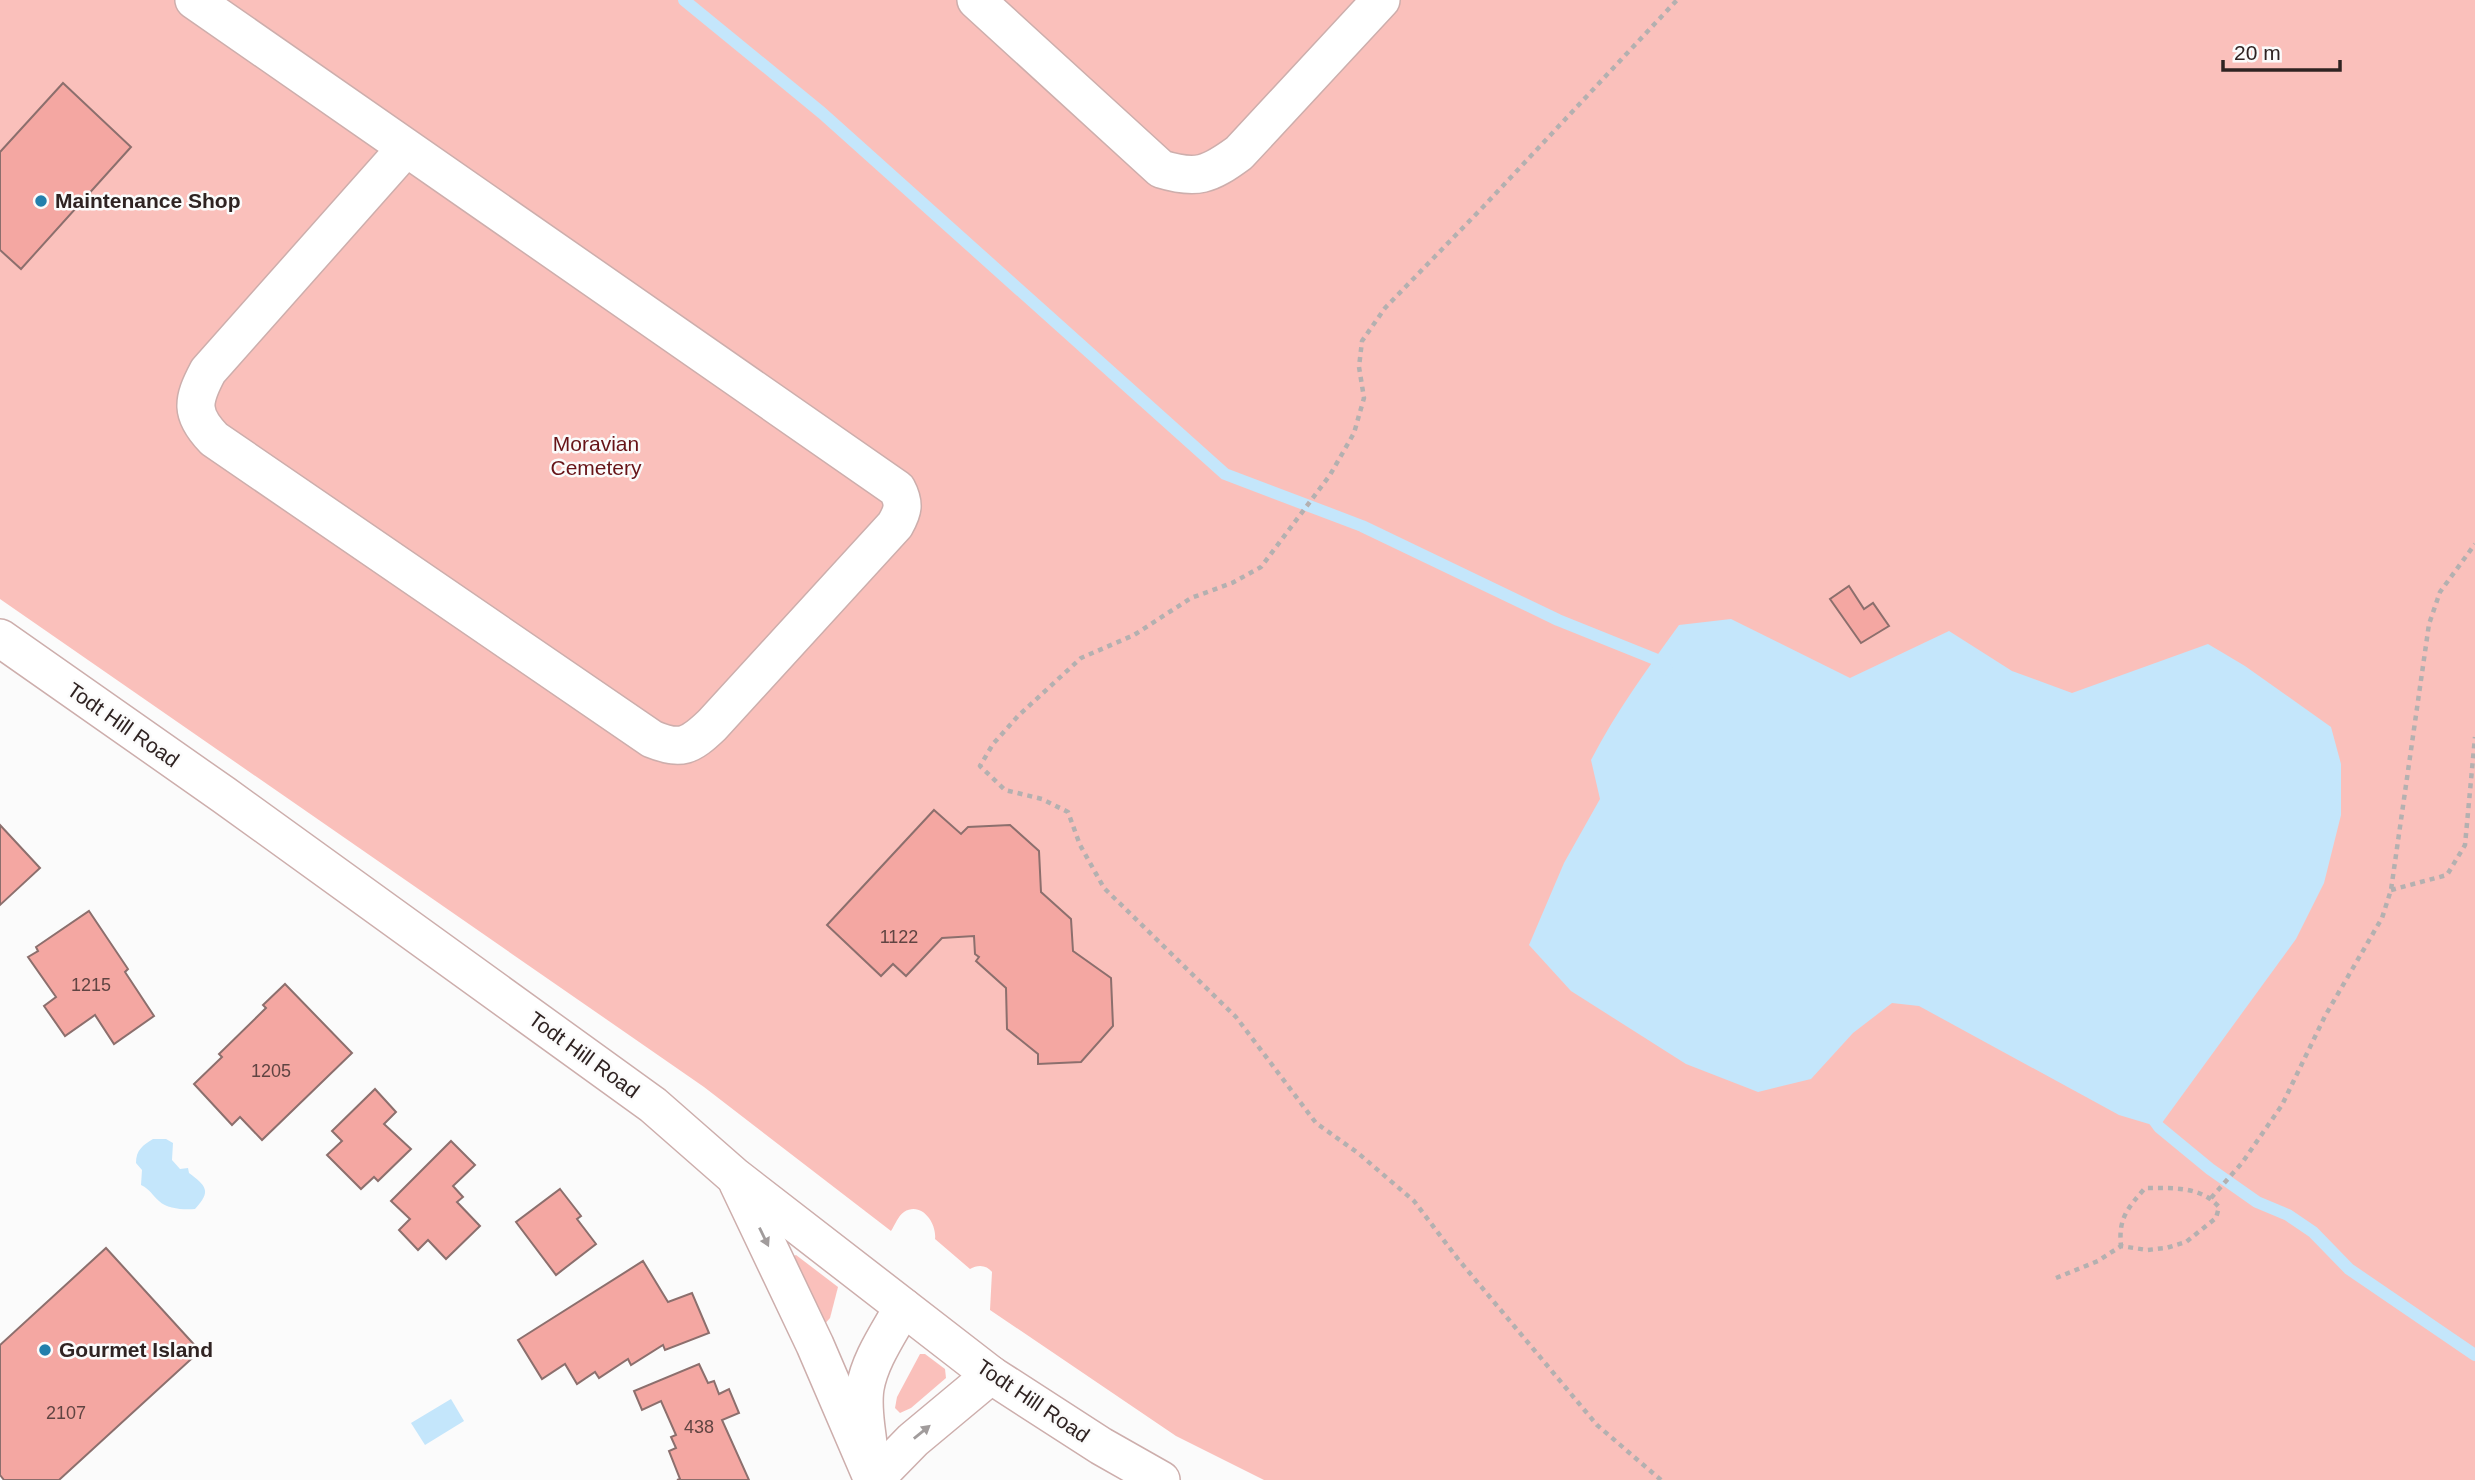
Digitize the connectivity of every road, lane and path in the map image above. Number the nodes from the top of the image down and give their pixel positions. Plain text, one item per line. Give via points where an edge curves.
1 (194, 0) edge
2 (976, 0) edge
3 (1381, 0) edge
4 (1677, 0) edge
5 (405, 149) junction
6 (2475, 544) edge
7 (0, 638) edge
8 (2475, 737) edge
9 (2391, 891) junction
10 (734, 1176) junction
11 (2212, 1196) junction
12 (2121, 1247) junction
13 (2056, 1278) dead end
14 (903, 1307) junction
15 (991, 1375) junction
16 (874, 1480) edge
17 (1161, 1480) edge
18 (1661, 1480) edge

1 - 5 street
2 - 3 street via 1161,169 1198,176 1239,153
4 - 18 path via 1385,308 1362,341 1359,367 1364,398 1354,433 1324,484 1261,567 1191,598 1134,635 1081,658 1018,716 980,766 1006,790 1042,799 1068,812 1104,888 1236,1017 1316,1123 1414,1201 1597,1425
5 - 5 street via 876,473 897,489 903,500 903,512 895,525 712,725 682,747 652,739 214,439 201,425 195,409 197,392 208,372
6 - 9 path via 2440,592 2429,624
7 - 10 street, Todt Hill Road via 653,1105
8 - 9 path via 2465,845 2447,875
9 - 11 path via 2382,918 2325,1016 2282,1105 2242,1163
10 - 14 street, Todt Hill Road
10 -> 16 street
11 - 12 path via 2219,1207 2216,1218 2186,1242 2147,1250
11 - 12 path via 2188,1189 2145,1188 2125,1212 2119,1233
12 - 13 path
14 - 15 street, Todt Hill Road
14 - 16 street via 873,1362 865,1388 864,1416
16 -> 15 street via 913,1440
15 - 17 street, Todt Hill Road

